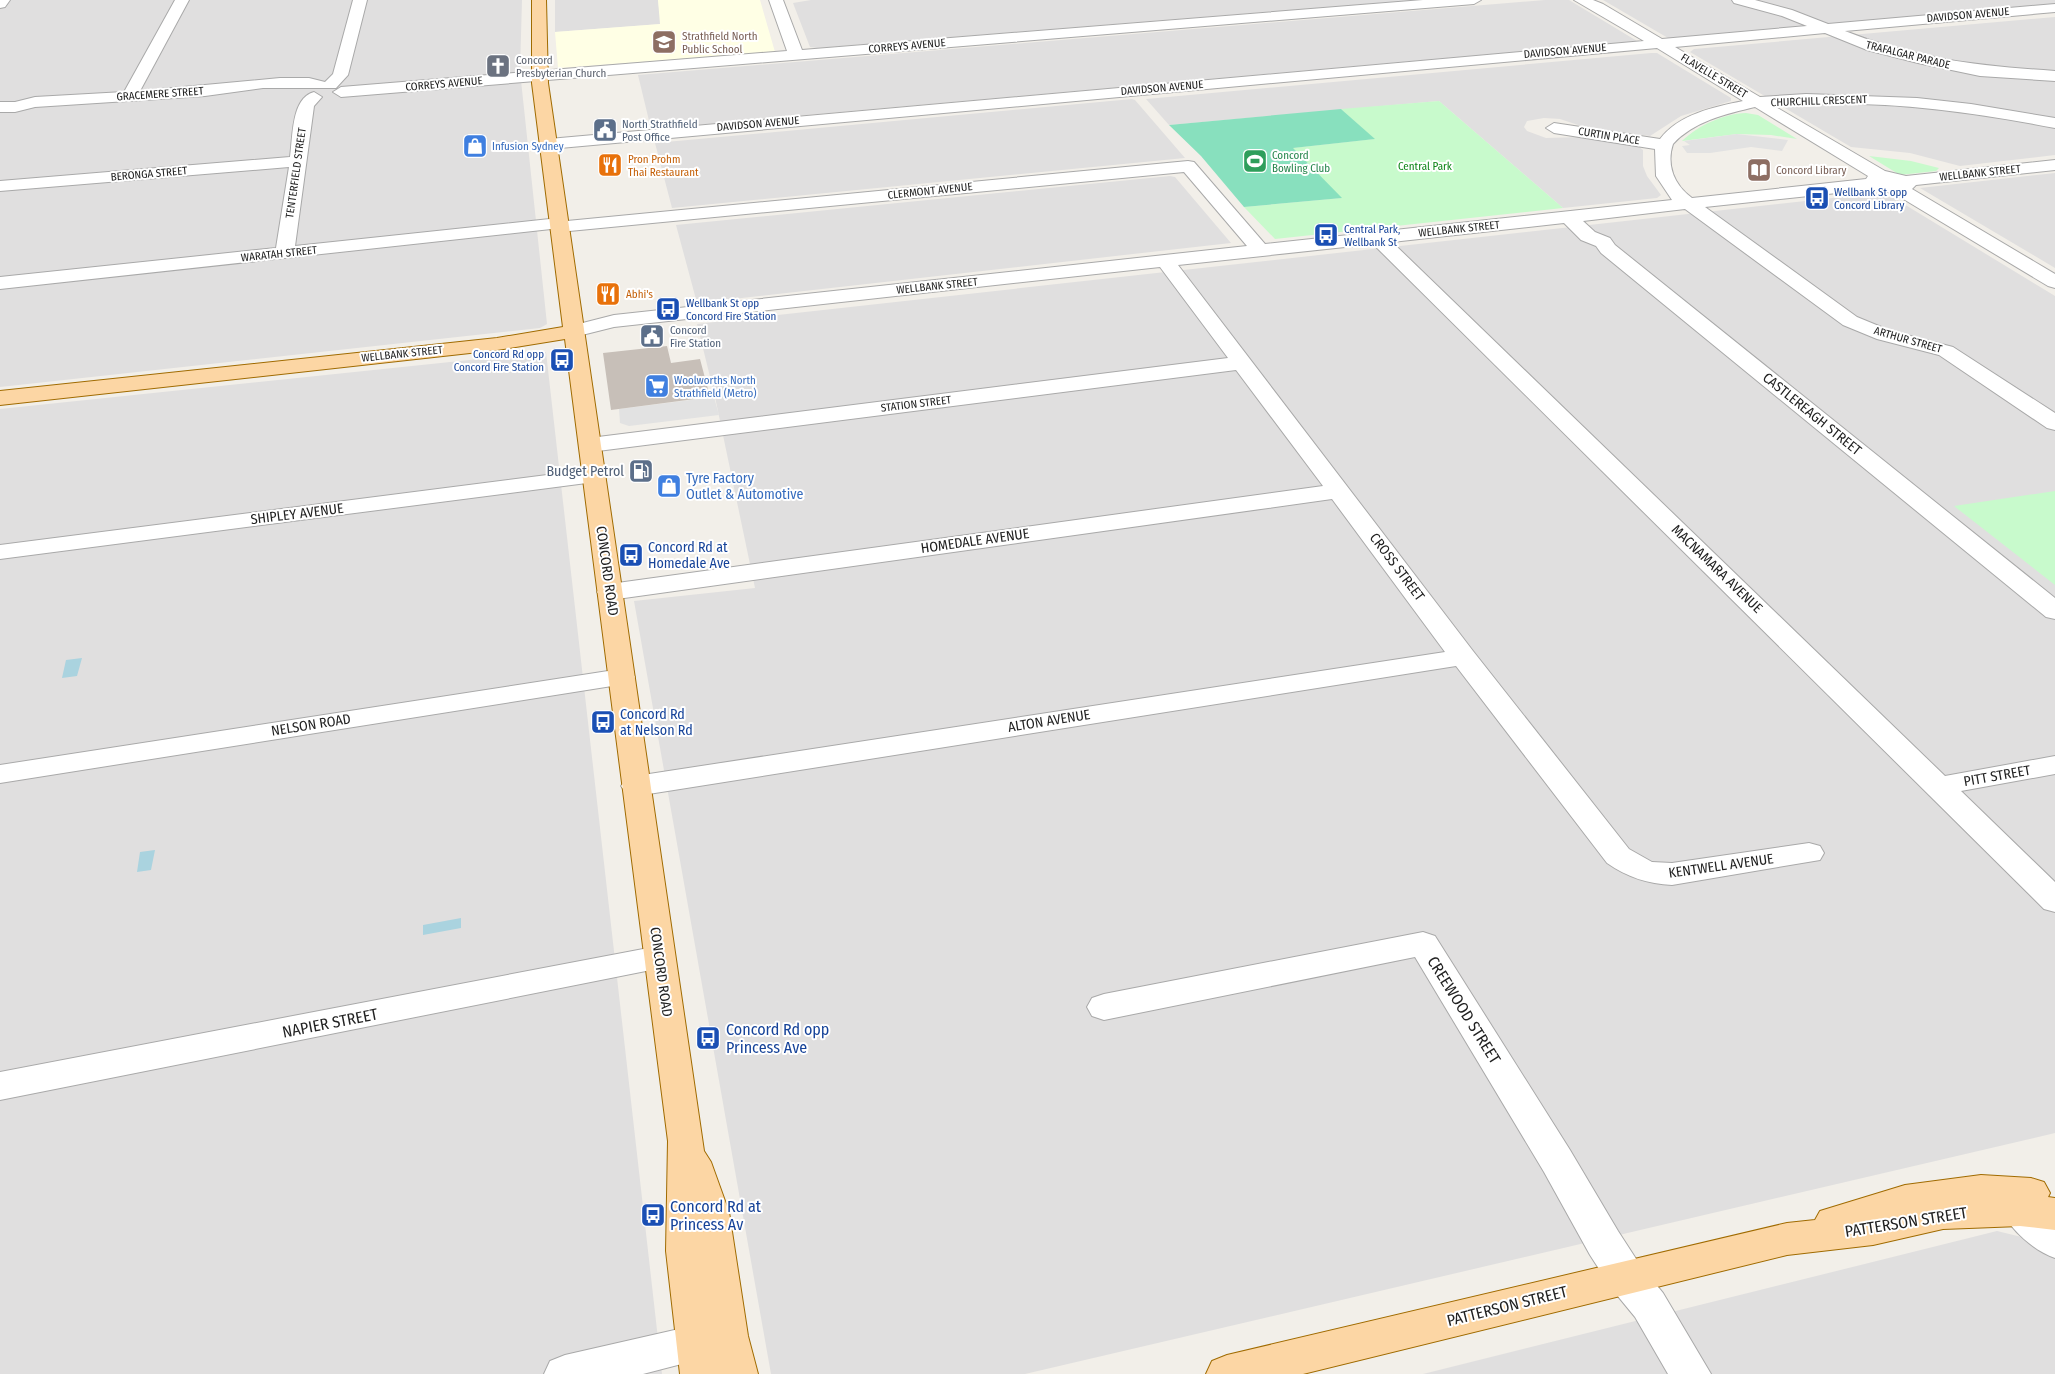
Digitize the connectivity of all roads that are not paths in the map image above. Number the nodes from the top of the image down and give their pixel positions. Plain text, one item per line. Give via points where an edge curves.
1 (4, 0) edge
2 (182, 0) edge
3 (360, 0) edge
4 (539, 0) edge
5 (776, 0) edge
6 (1474, 0) edge
7 (1581, 0) edge
8 (1739, 0) edge
9 (1594, 3) edge
10 (0, 4) edge
11 (2055, 8) edge
12 (2055, 12) edge
13 (1829, 30) junction
14 (1661, 45) junction
15 (796, 55) junction
16 (540, 76) junction
17 (2055, 76) edge
18 (326, 90) junction
19 (130, 96) junction
20 (1759, 103) junction
21 (0, 107) edge
22 (2055, 123) edge
23 (1554, 128) dead end
24 (549, 144) junction
25 (1663, 145) junction
26 (298, 161) junction
27 (2055, 165) edge
28 (1878, 180) junction
29 (1902, 185) junction
30 (0, 186) edge
31 (1688, 205) junction
32 (1570, 218) junction
33 (559, 225) junction
34 (1378, 238) junction
35 (1261, 251) junction
36 (285, 253) junction
37 (1165, 262) junction
38 (2051, 276) edge
39 (0, 283) edge
40 (574, 331) junction
41 (1242, 363) junction
42 (0, 398) edge
43 (2055, 423) edge
44 (590, 445) junction
45 (594, 476) junction
46 (1340, 491) junction
47 (0, 552) edge
48 (610, 592) junction
49 (2055, 611) edge
50 (1463, 657) junction
51 (621, 676) junction
52 (2055, 766) edge
53 (0, 774) edge
54 (636, 786) junction
55 (1939, 786) junction
56 (1809, 852) dead end
57 (1635, 868) joint
58 (2055, 901) edge
59 (659, 958) junction
60 (1104, 1007) dead end
61 (0, 1086) edge
62 (2055, 1196) edge
63 (2038, 1212) edge
64 (1787, 1240) junction
65 (2055, 1242) edge
66 (1626, 1277) junction
67 (709, 1351) edge
68 (565, 1374) edge
69 (737, 1374) edge
70 (1227, 1374) edge
71 (1690, 1374) edge

1 - 10 street
2 - 19 street
3 - 18 street, TENTERFIELD STREET via 340,75
4 - 16 main road, CONCORD ROAD
5 - 15 street
6 - 15 street, CORREYS AVENUE
7 - 9 street, FLAVELLE STREET
8 - 13 street, TRAFALGAR PARADE via 1786,13
9 - 14 street, FLAVELLE STREET
11 - 13 street, DAVIDSON AVENUE
12 - 13 street, DAVIDSON AVENUE
13 - 14 street, DAVIDSON AVENUE
13 - 17 street, TRAFALGAR PARADE via 1893,53 1958,68 1988,84 2028,75
14 - 20 street, FLAVELLE STREET
14 - 24 street, DAVIDSON AVENUE
15 - 16 street, CORREYS AVENUE
16 - 18 street, CORREYS AVENUE
16 - 24 main road, CONCORD ROAD
18 - 19 street, GRACEMERE STREET via 300,83
18 - 26 street, TENTERFIELD STREET via 306,105
19 - 21 street, GRACEMERE STREET
20 - 22 street, CHURCHILL CRESCENT via 1853,98 1946,104
20 - 25 street, CHURCHILL CRESCENT via 1705,115
20 - 28 street, FLAVELLE STREET
23 - 25 street, CURTIN PLACE
24 - 33 main road, CONCORD ROAD
25 - 31 street via 1662,174 1671,190
26 - 30 street, BERONGA STREET
26 - 36 street, TENTERFIELD STREET
27 - 29 street, WELLBANK STREET
28 - 29 street via 1889,188
28 - 31 street, WELLBANK STREET
29 - 38 street
31 - 32 street, WELLBANK STREET
31 - 43 street, ARTHUR STREET via 1850,321 1884,335 1946,352
32 - 34 street, WELLBANK STREET
32 - 49 street, CASTLEREAGH STREET via 1588,236 1604,242 1608,249
33 - 35 street, CLERMONT AVENUE via 1188,166
33 - 36 street, WARATAH STREET
33 - 40 main road, CONCORD ROAD
34 - 35 street, WELLBANK STREET
34 - 55 street, MACNAMARA AVENUE
35 - 37 street, WELLBANK STREET
36 - 39 street, WARATAH STREET
37 - 40 street, WELLBANK STREET via 614,321
37 - 41 street, CROSS STREET
40 - 42 main road, WELLBANK STREET via 497,344
40 - 44 main road, CONCORD ROAD
41 - 44 street, STATION STREET
41 - 46 street, CROSS STREET
44 - 45 main road, CONCORD ROAD
45 - 47 street, SHIPLEY AVENUE
45 - 48 main road, CONCORD ROAD
46 - 48 street, HOMEDALE AVENUE
46 - 50 street, CROSS STREET
48 - 51 main road, CONCORD ROAD
50 - 54 street, ALTON AVENUE
50 - 57 street, CROSS STREET via 1618,856
51 - 53 street, NELSON ROAD
51 - 54 main road, CONCORD ROAD
52 - 55 street, PITT STREET
54 - 59 main road, CONCORD ROAD
55 - 58 street, MACNAMARA AVENUE
56 - 57 street, KENTWELL AVENUE via 1672,874 1654,874
59 - 61 street, NAPIER STREET
59 - 67 main road, CONCORD ROAD via 686,1141 685,1251
60 - 66 street, CREEWOOD STREET via 1423,944
62 - 64 main road, PATTERSON STREET via 1990,1191 1921,1198 1863,1211
63 - 64 main road, PATTERSON STREET via 1978,1210 1943,1213 1873,1229
63 - 65 street
64 - 66 main road, PATTERSON STREET
66 - 70 main road, PATTERSON STREET
66 - 71 street via 1649,1305
67 - 68 street
67 - 69 main road, CONCORD ROAD

